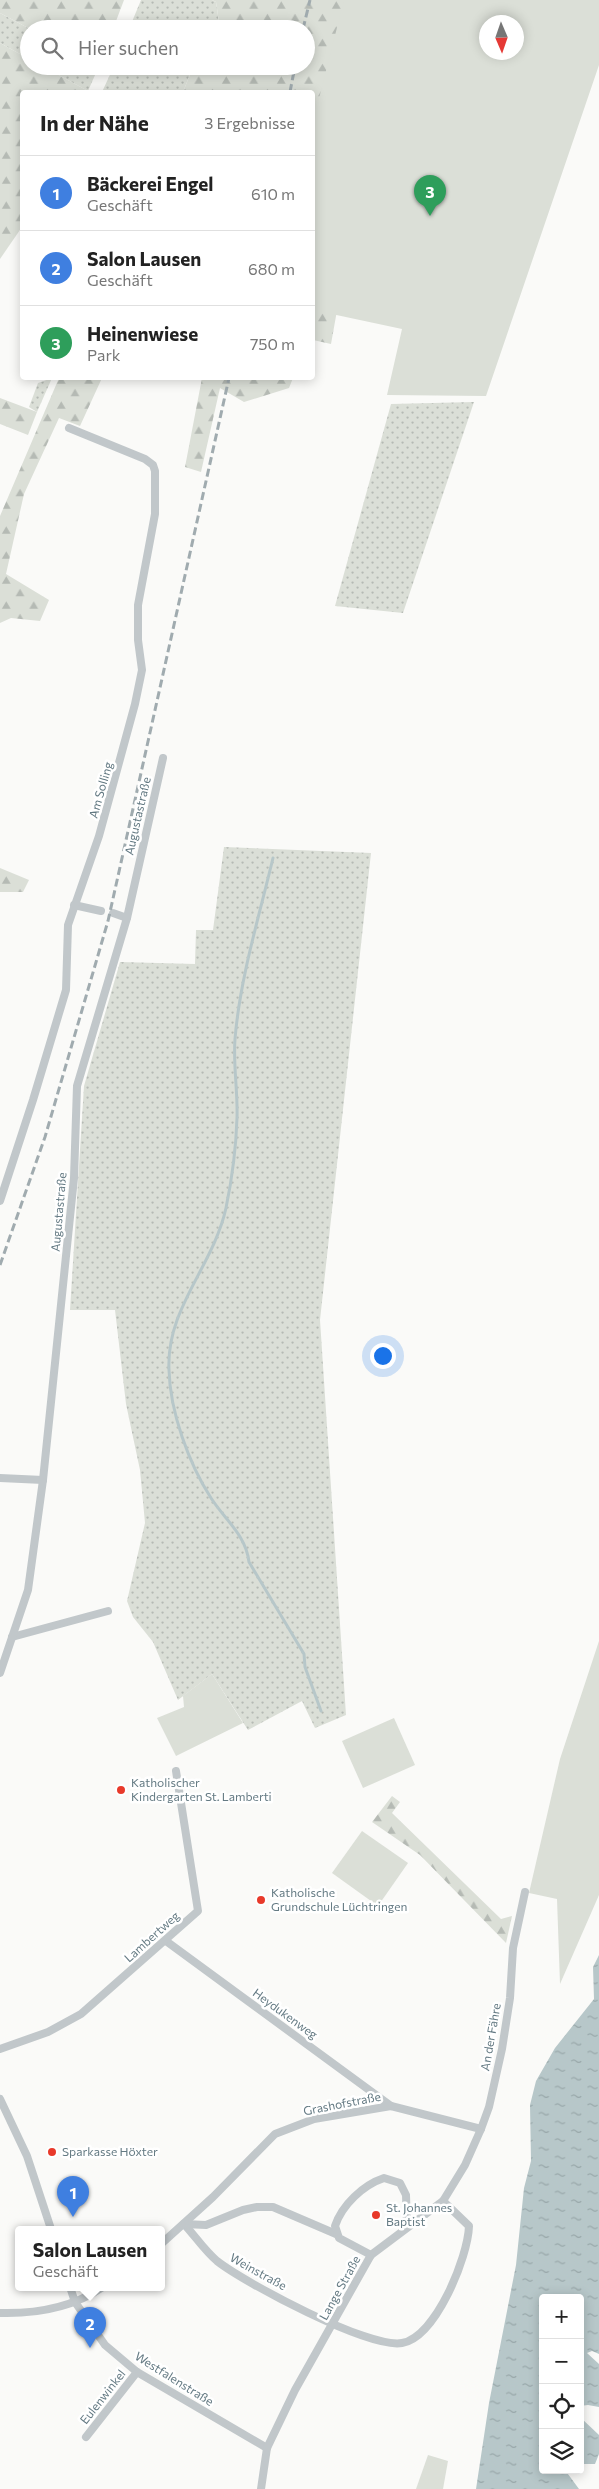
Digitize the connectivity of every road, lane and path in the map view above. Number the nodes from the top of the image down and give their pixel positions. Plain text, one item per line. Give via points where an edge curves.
1 (69, 428) dead end
2 (163, 758) dead end
3 (74, 905) junction
4 (101, 911) dead end
5 (113, 914) dead end
6 (127, 918) junction
7 (0, 1201) edge
8 (0, 1478) edge
9 (42, 1480) junction
10 (108, 1611) dead end
11 (12, 1637) junction
12 (0, 1673) edge
13 (176, 1771) dead end
14 (525, 1892) dead end
15 (166, 1941) junction
16 (0, 2049) edge
17 (0, 2098) edge
18 (391, 2106) junction
19 (481, 2128) junction
20 (443, 2201) junction
21 (184, 2224) junction
22 (49, 2226) edge
23 (407, 2226) junction
24 (336, 2234) junction
25 (165, 2241) edge
26 (371, 2255) junction
27 (71, 2291) edge
28 (96, 2291) edge
29 (75, 2302) junction
30 (0, 2313) edge
31 (333, 2324) junction
32 (137, 2372) junction
33 (86, 2437) dead end
34 (267, 2448) junction
35 (261, 2489) edge

1 - 3 street, Am Solling via 145,459 152,465 156,485 149,554 138,606 142,670 102,827
2 - 6 street, Augustastraße
3 - 4 street
3 - 7 street, Am Solling via 68,925 66,990
5 - 6 street
6 - 9 street, Augustastraße via 77,1086 74,1178
8 - 9 street
9 - 11 street, Augustastraße via 28,1590
10 - 11 street
11 - 12 street, Augustastraße
13 - 15 street, Lambertweg via 198,1912
14 - 19 street, An der Fähre via 512,1948 510,1998 502,2049
15 - 16 street, Lambertweg via 81,2014 48,2032
15 - 18 street, Heydukenweg
17 - 22 street via 27,2156
18 - 19 street, Grashofstraße
18 - 21 street, Grashofstraße via 314,2118 275,2134
19 - 20 street, Lange Straße via 465,2165
20 - 23 street, Lange Straße
20 - 31 street, Weinstraße via 469,2226 469,2236 452,2286 433,2320 413,2338 393,2344
21 - 24 street via 206,2225 243,2210 273,2207
21 - 25 street, Grashofstraße
21 - 31 street, Weinstraße via 216,2260 242,2278
23 - 24 street via 404,2187 395,2180 384,2178 365,2189 342,2210 335,2226
23 - 26 street, Lange Straße
24 - 26 street
26 - 31 street, Lange Straße
27 - 29 street, Westfalenstraße
28 - 29 street
29 - 30 street via 36,2312
29 - 32 street, Westfalenstraße via 105,2346
31 - 34 street, Lange Straße via 295,2390
32 - 33 street, Eulenwinkel
32 - 34 street, Westfalenstraße
34 - 35 street, Lange Straße

